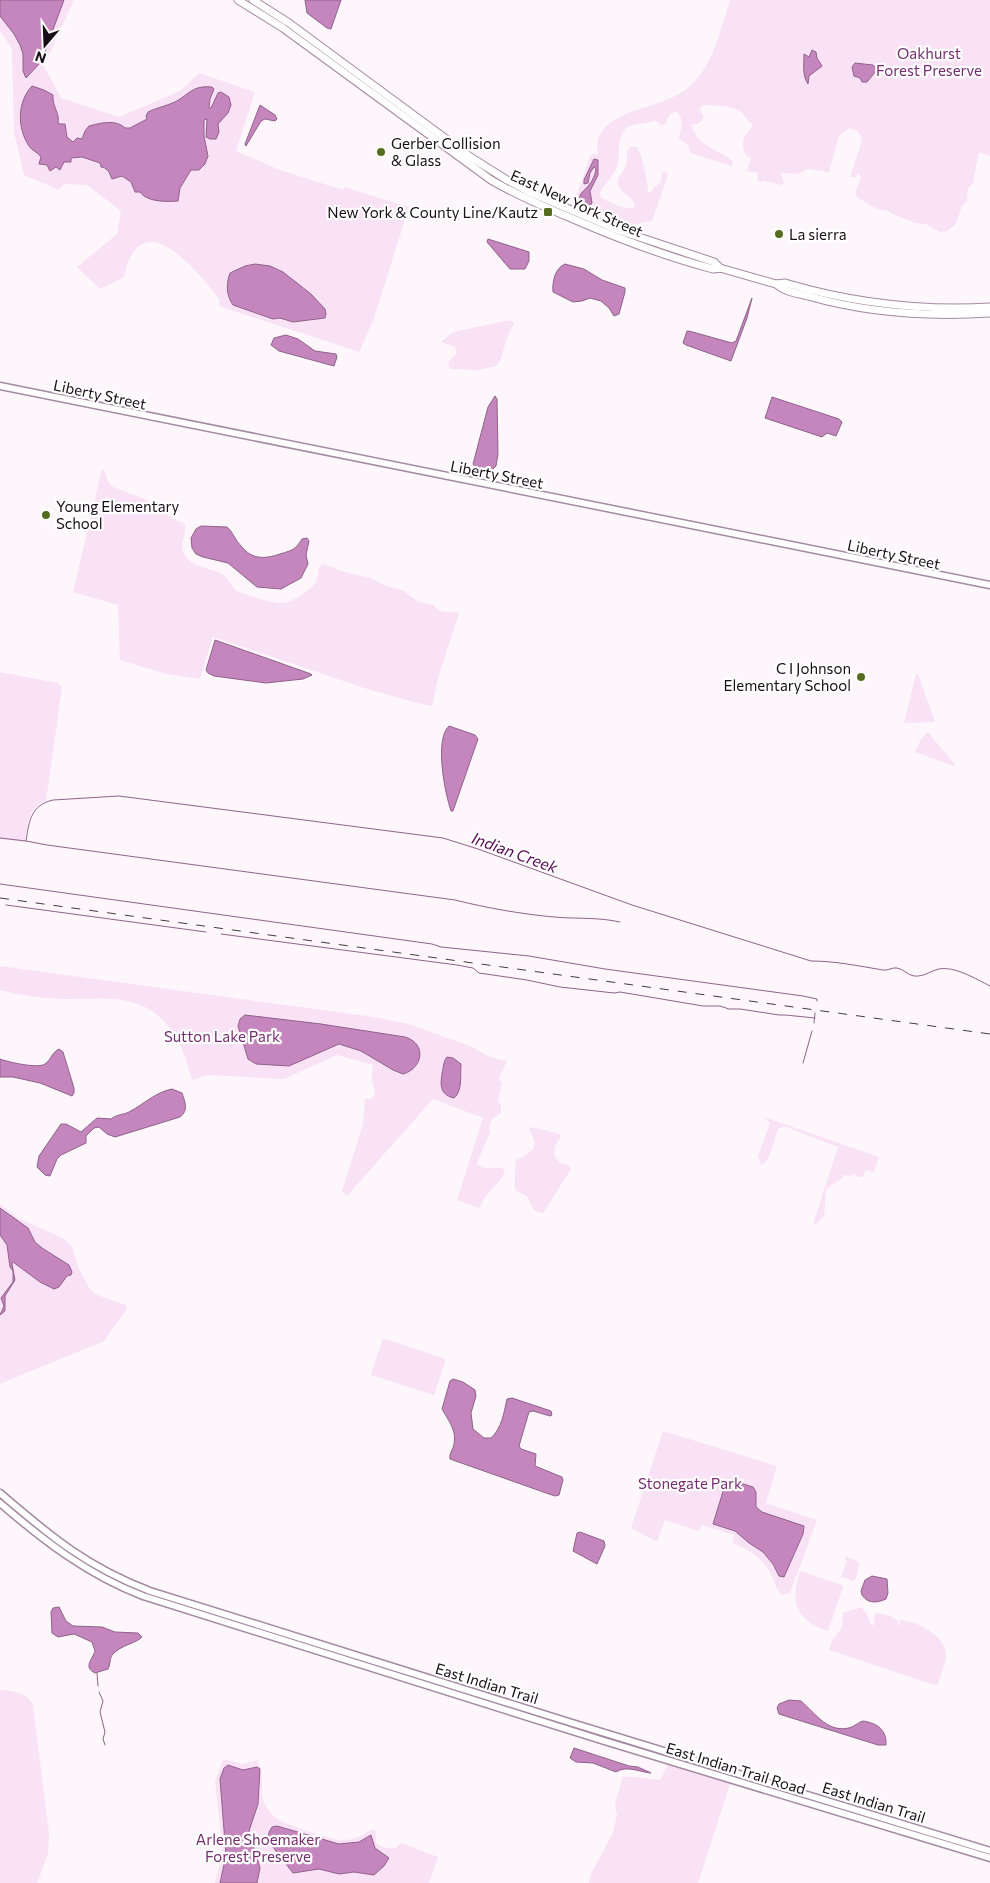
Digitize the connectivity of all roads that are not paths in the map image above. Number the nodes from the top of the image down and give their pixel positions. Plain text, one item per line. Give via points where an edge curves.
1 (238, 0) edge
2 (253, 0) edge
3 (720, 268) junction
4 (776, 284) junction
5 (990, 307) edge
6 (990, 313) edge
7 (0, 386) edge
8 (990, 585) edge
9 (0, 1493) edge
10 (0, 1503) edge
11 (560, 1727) joint
12 (888, 1823) junction
13 (990, 1851) edge
14 (990, 1858) edge

1 - 3 main road, East New York Street via 283,28 467,164 506,189 639,246 713,270
2 - 3 main road, East New York Street via 507,180 604,224 714,262
3 - 4 main road, East New York Street
4 - 5 main road, East New York Street via 785,282 887,305 942,309
4 - 6 main road, East New York Street via 782,289 817,299 880,311 933,315
7 - 8 main road, Liberty Street
9 - 12 main road, East Indian Trail via 70,1551 150,1591
10 - 11 main road, East Indian Trail via 64,1555 132,1592
11 - 12 main road, East Indian Trail Road
12 - 13 main road, East Indian Trail
12 - 14 main road, East Indian Trail Road

